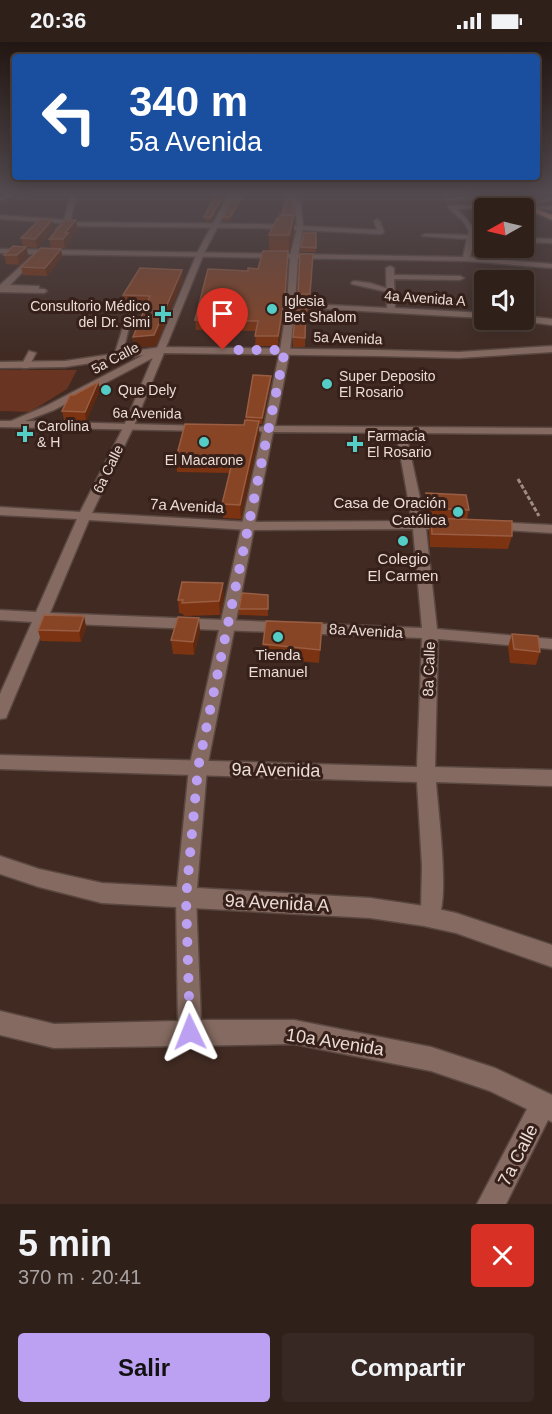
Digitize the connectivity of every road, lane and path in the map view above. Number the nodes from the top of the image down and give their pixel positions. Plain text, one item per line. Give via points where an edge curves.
1 (44, 248) edge
2 (201, 248) edge
3 (296, 248) edge
4 (468, 248) edge
5 (0, 251) edge
6 (41, 251) junction
7 (199, 253) junction
8 (294, 256) junction
9 (390, 258) junction
10 (466, 259) junction
11 (552, 266) edge
12 (389, 277) junction
13 (460, 278) dead end
14 (354, 284) dead end
15 (1, 289) edge
16 (40, 290) dead end
17 (392, 291) junction
18 (291, 304) junction
19 (391, 309) junction
20 (129, 315) dead end
21 (474, 315) edge
22 (534, 320) edge
23 (552, 322) edge
24 (552, 349) edge
25 (161, 350) junction
26 (285, 350) junction
27 (32, 353) dead end
28 (118, 356) junction
29 (0, 365) edge
30 (26, 366) junction
31 (50, 408) junction
32 (4, 424) edge
33 (45, 425) junction
34 (128, 428) junction
35 (221, 429) edge
36 (244, 429) edge
37 (268, 429) junction
38 (401, 431) junction
39 (552, 431) edge
40 (518, 479) dead end
41 (0, 512) edge
42 (84, 517) junction
43 (419, 525) junction
44 (249, 526) junction
45 (549, 529) edge
46 (0, 615) edge
47 (41, 618) junction
48 (227, 624) junction
49 (430, 634) junction
50 (552, 644) edge
51 (0, 712) edge
52 (0, 762) edge
53 (198, 768) junction
54 (426, 773) junction
55 (552, 778) edge
56 (0, 865) edge
57 (186, 898) junction
58 (432, 909) dead end
59 (552, 956) edge
60 (0, 1023) edge
61 (190, 1032) junction
62 (548, 1106) edge
63 (491, 1204) edge

1 - 6 street
2 - 7 street, 6a Calle
3 - 8 street
4 - 10 street
5 - 6 street
6 - 7 street
6 - 15 street
7 - 8 street
7 - 25 street, 6a Calle
8 - 9 street
8 - 18 street
9 - 10 street
9 - 12 street
10 - 11 street
12 - 13 street
12 - 17 street
14 - 17 lane
15 - 16 street
17 - 19 street
18 - 19 street, 4a Avenida A
18 - 26 street
19 - 21 street, 4a Avenida A
20 - 28 lane
22 - 23 street
24 - 26 street, 5a Avenida via 459,355
25 - 26 street, 5a Avenida
25 - 28 street, 5a Avenida
25 - 31 street, 5a Calle
25 - 34 street, 6a Calle
26 - 37 street
27 - 30 lane
28 - 30 street, 5a Avenida
29 - 30 street, 5a Avenida
31 - 32 street, 5a Calle
31 - 33 street
32 - 33 street, 6a Avenida
33 - 34 street, 6a Avenida
34 - 35 street, 6a Avenida
34 - 42 street, 6a Calle
36 - 37 street
37 - 38 street
37 - 44 street
38 - 39 street
38 - 43 street, 8a Calle
40 - 45 path
41 - 42 street, 7a Avenida
42 - 44 street, 7a Avenida
42 - 47 street, 6a Calle
43 - 44 street, 7a Avenida
43 - 45 street, 7a Avenida
43 - 49 street, 8a Calle
44 - 48 street
46 - 47 street, 8a Avenida
47 - 48 street, 8a Avenida
47 - 51 street, 6a Calle
48 - 49 street, 8a Avenida
48 - 53 street
49 - 50 street, 8a Avenida
49 - 54 street, 8a Calle
52 - 53 street, 9a Avenida
53 - 54 street, 9a Avenida
53 - 57 street
54 - 55 street, 9a Avenida
54 - 58 street, 8a Calle
56 - 57 street, 9a Avenida A via 102,893
57 - 59 street, 9a Avenida A via 370,908 456,923
57 - 61 street
60 - 61 street, 10a Avenida via 54,1036
61 - 62 street, 10a Avenida via 294,1032 431,1059 495,1080
62 - 63 street, 7a Calle

